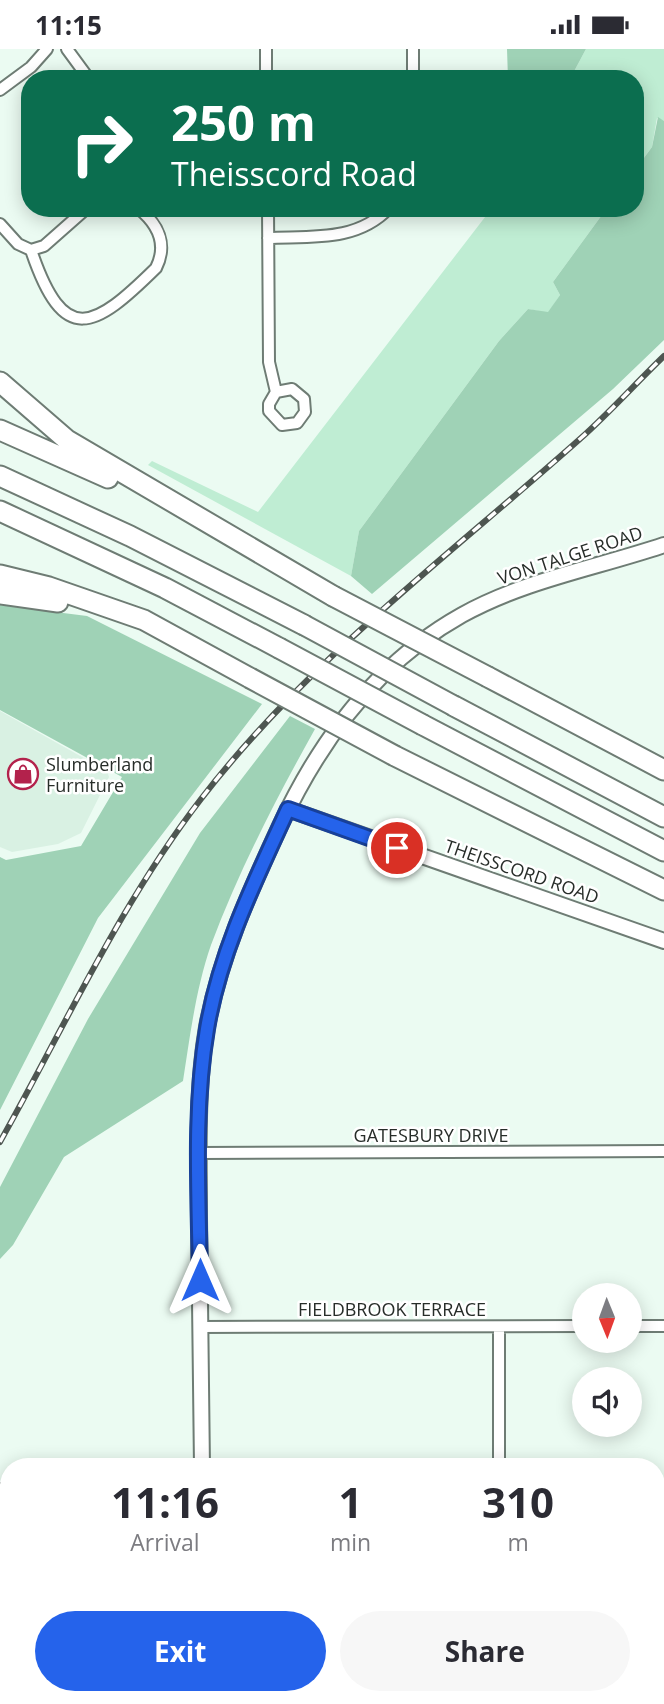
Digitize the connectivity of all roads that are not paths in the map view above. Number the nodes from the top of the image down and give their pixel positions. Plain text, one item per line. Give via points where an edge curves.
1 (47, 49) edge
2 (67, 49) edge
3 (266, 49) edge
4 (413, 49) edge
5 (27, 70) edge
6 (82, 70) edge
7 (266, 70) edge
8 (413, 70) edge
9 (21, 74) edge
10 (0, 90) edge
11 (77, 217) edge
12 (149, 217) edge
13 (268, 217) edge
14 (378, 217) edge
15 (0, 224) edge
16 (268, 238) junction
17 (32, 250) junction
18 (0, 382) edge
19 (276, 392) dead end
20 (0, 430) edge
21 (0, 476) edge
22 (171, 503) junction
23 (0, 511) edge
24 (664, 545) edge
25 (0, 575) edge
26 (0, 594) edge
27 (144, 620) junction
28 (664, 770) edge
29 (288, 809) junction
30 (664, 817) edge
31 (664, 851) edge
32 (664, 890) edge
33 (664, 941) edge
34 (664, 1151) edge
35 (198, 1153) junction
36 (642, 1326) edge
37 (664, 1326) edge
38 (200, 1327) junction
39 (499, 1327) junction
40 (572, 1327) edge
41 (202, 1458) edge
42 (499, 1458) edge

1 - 5 street
2 - 6 street
3 - 7 street
4 - 8 street
9 - 10 street
11 - 17 street via 44,246
12 - 17 street via 162,251 156,268 119,305 89,320 76,318 54,303 44,289
13 - 16 street
14 - 16 street via 342,235
15 - 17 street via 18,244
16 - 19 street via 269,362
18 - 22 highway via 67,440
20 - 22 highway
21 - 30 highway, bridge via 130,535
22 - 28 highway, bridge via 333,596
23 - 31 highway, bridge via 152,582
24 - 29 street, VON TALGE ROAD via 512,592 441,629 398,660 351,710
25 - 27 highway
26 - 27 highway
27 - 32 highway, bridge via 395,756
29 - 33 street, THEISSCORD ROAD
29 - 35 street, VON TALGE ROAD via 236,925 219,977 202,1070
34 - 35 street, GATESBURY DRIVE
35 - 38 street, VON TALGE ROAD
36 - 37 street
38 - 39 street, FIELDBROOK TERRACE
38 - 41 street, VON TALGE ROAD
39 - 40 street, FIELDBROOK TERRACE
39 - 42 street

